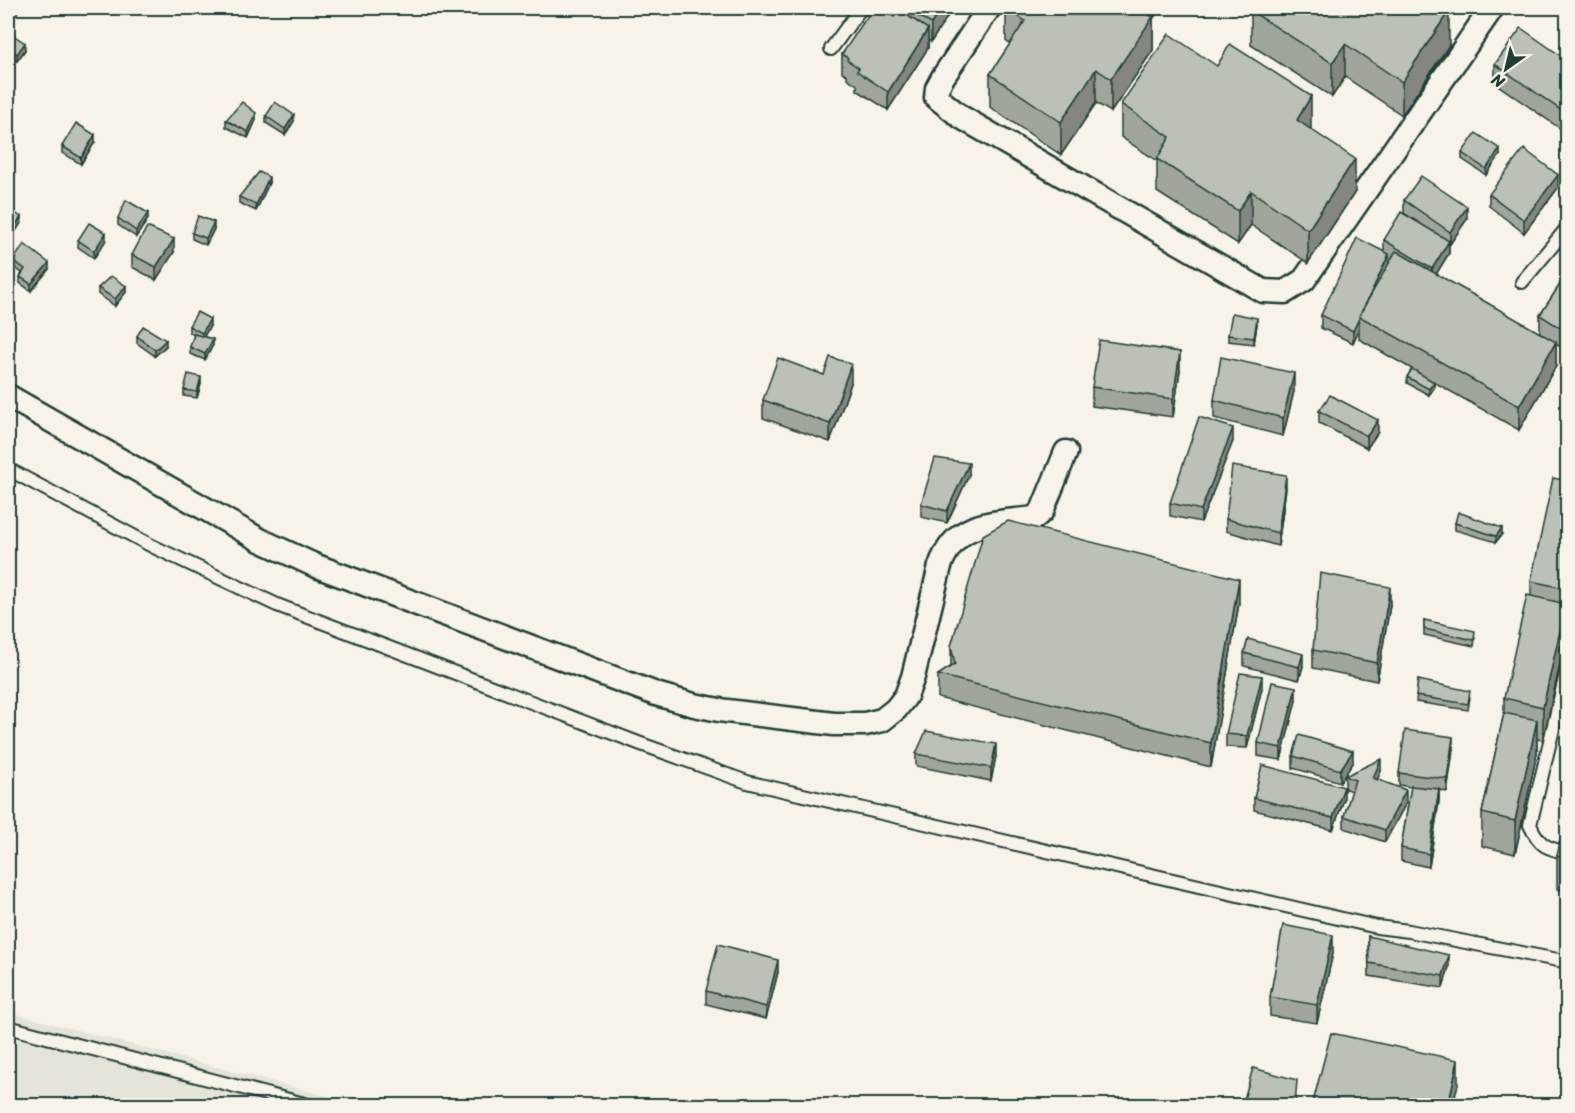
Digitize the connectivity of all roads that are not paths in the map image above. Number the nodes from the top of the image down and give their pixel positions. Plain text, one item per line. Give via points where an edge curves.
1 (861, 8) edge
2 (989, 8) edge
3 (1492, 8) edge
4 (831, 49) dead end
5 (1568, 227) edge
6 (1522, 282) dead end
7 (8, 396) edge
8 (1066, 452) dead end
9 (8, 469) edge
10 (1568, 666) edge
11 (1568, 853) edge
12 (1568, 962) edge
13 (8, 1027) edge
14 (312, 1106) edge

1 - 4 lane
2 - 3 street via 943,77 936,97 961,117 1263,291 1285,292 1304,280
5 - 6 lane
7 - 8 street via 260,540 314,565 684,703 834,724 882,720 896,709 913,677 947,549 958,536 981,525 1038,515
9 - 12 lane via 152,546 277,605 747,782 1377,927
10 - 11 lane via 1530,825 1537,841
13 - 14 lane

